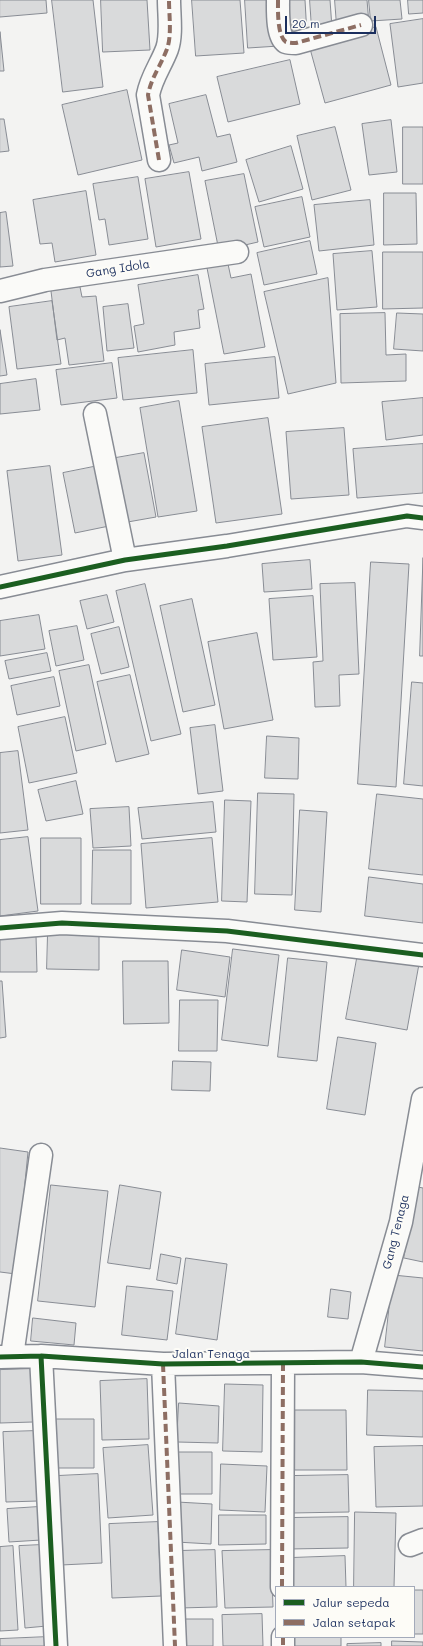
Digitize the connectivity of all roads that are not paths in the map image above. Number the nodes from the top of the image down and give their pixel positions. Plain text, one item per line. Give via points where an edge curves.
1 (169, 0) edge
2 (278, 0) edge
3 (361, 24) dead end
4 (159, 160) dead end
5 (237, 252) dead end
6 (0, 291) edge
7 (95, 414) dead end
8 (423, 518) edge
9 (125, 560) junction
10 (0, 587) edge
11 (0, 928) edge
12 (423, 955) edge
13 (423, 1099) edge
14 (41, 1155) dead end
15 (41, 1356) junction
16 (6, 1357) edge
17 (361, 1362) junction
18 (163, 1364) junction
19 (283, 1364) junction
20 (423, 1367) edge
21 (282, 1586) edge
22 (56, 1646) edge
23 (175, 1646) edge

1 - 4 street via 170,31 167,48 148,95
2 - 3 street via 281,34 288,43 296,43
5 - 6 street, Gang Idola via 45,280
7 - 9 street
8 - 9 street via 407,516
9 - 10 street
11 - 12 street via 62,922 212,930
13 - 17 street, Gang Tenaga via 401,1222
14 - 16 street
15 - 16 street, Jalan Tenaga
15 - 18 street, Jalan Tenaga
15 - 22 street
17 - 19 street, Jalan Tenaga
17 - 20 street, Jalan Tenaga
18 - 19 street, Jalan Tenaga
18 - 23 street
19 - 21 street

